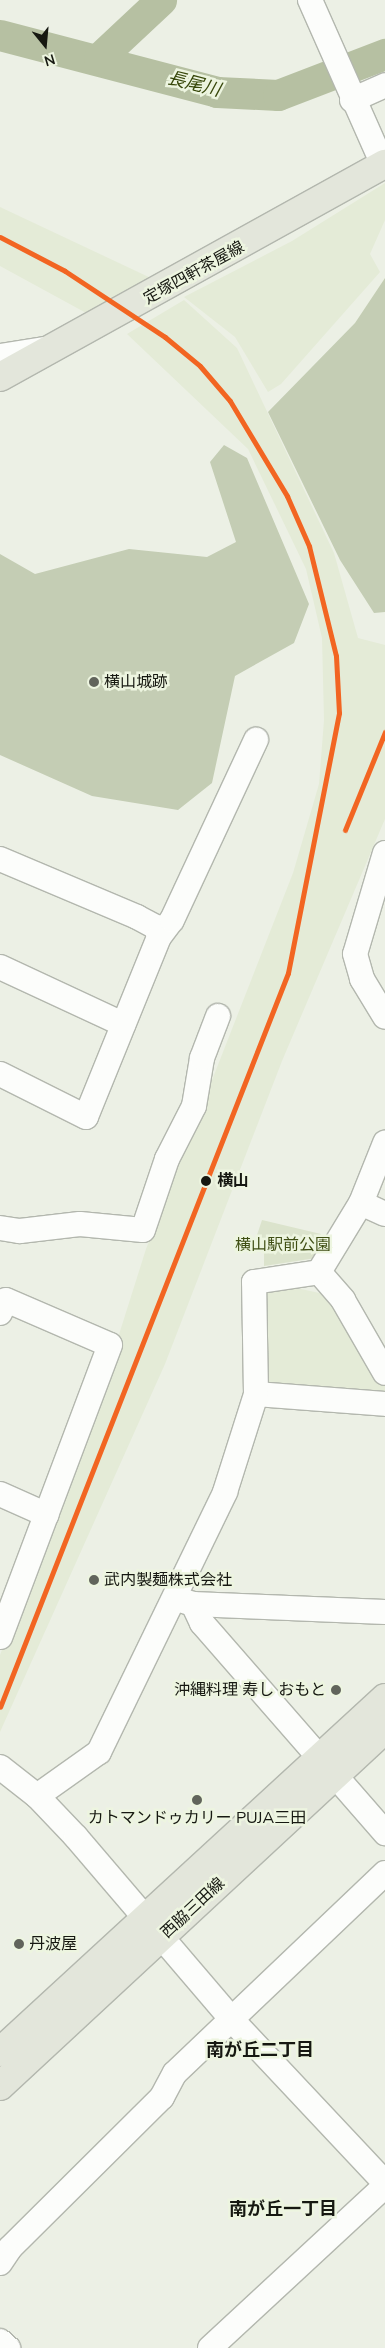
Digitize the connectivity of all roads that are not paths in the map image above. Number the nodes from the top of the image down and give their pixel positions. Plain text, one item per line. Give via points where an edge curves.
1 (310, 0) edge
2 (385, 84) edge
3 (352, 100) junction
4 (384, 164) edge
5 (55, 348) junction
6 (0, 356) edge
7 (0, 377) edge
8 (256, 740) dead end
9 (385, 853) edge
10 (0, 859) edge
11 (159, 936) junction
12 (0, 967) edge
13 (218, 1016) dead end
14 (385, 1017) edge
15 (123, 1024) junction
16 (0, 1074) edge
17 (385, 1143) edge
18 (360, 1203) junction
19 (385, 1214) edge
20 (0, 1228) edge
21 (319, 1272) junction
22 (0, 1313) edge
23 (385, 1373) edge
24 (256, 1394) junction
25 (385, 1404) edge
26 (0, 1494) edge
27 (47, 1515) junction
28 (182, 1600) junction
29 (385, 1612) edge
30 (0, 1637) edge
31 (385, 1698) edge
32 (385, 1729) edge
33 (0, 1767) edge
34 (328, 1767) junction
35 (37, 1796) junction
36 (385, 1833) edge
37 (385, 1873) edge
38 (151, 1929) junction
39 (233, 2021) junction
40 (0, 2052) edge
41 (0, 2086) edge
42 (385, 2184) edge
43 (0, 2263) edge
44 (0, 2341) edge
45 (8, 2348) edge
46 (210, 2348) edge

1 - 3 street
2 - 3 street
3 - 4 street
4 - 5 main road, 定塚四軒茶屋線
5 - 6 street
5 - 7 main road, 定塚四軒茶屋線
8 - 11 street via 172,920
9 - 14 street via 355,954 362,979
10 - 11 street via 137,917 156,927
11 - 15 street
12 - 15 street
13 - 20 street via 202,1058 194,1106 167,1159 144,1230 80,1224 20,1231
15 - 16 street via 86,1117
17 - 18 street
18 - 19 street
18 - 21 street
21 - 23 street via 342,1300
21 - 24 street via 254,1282
22 - 27 street via 6,1300 110,1345
24 - 25 street
24 - 28 street via 225,1492
26 - 27 street
27 - 30 street
28 - 29 street
28 - 34 street
28 - 35 street via 99,1752
31 - 34 main road, 西脇三田線
32 - 34 main road, 西脇三田線
33 - 35 street
34 - 36 street
34 - 38 main road, 西脇三田線
35 - 38 street
37 - 39 street
38 - 39 street
38 - 40 main road, 西脇三田線
38 - 41 main road, 西脇三田線
39 - 42 street
39 - 43 street via 175,2074 162,2097 10,2248
42 - 46 street
44 - 45 street

